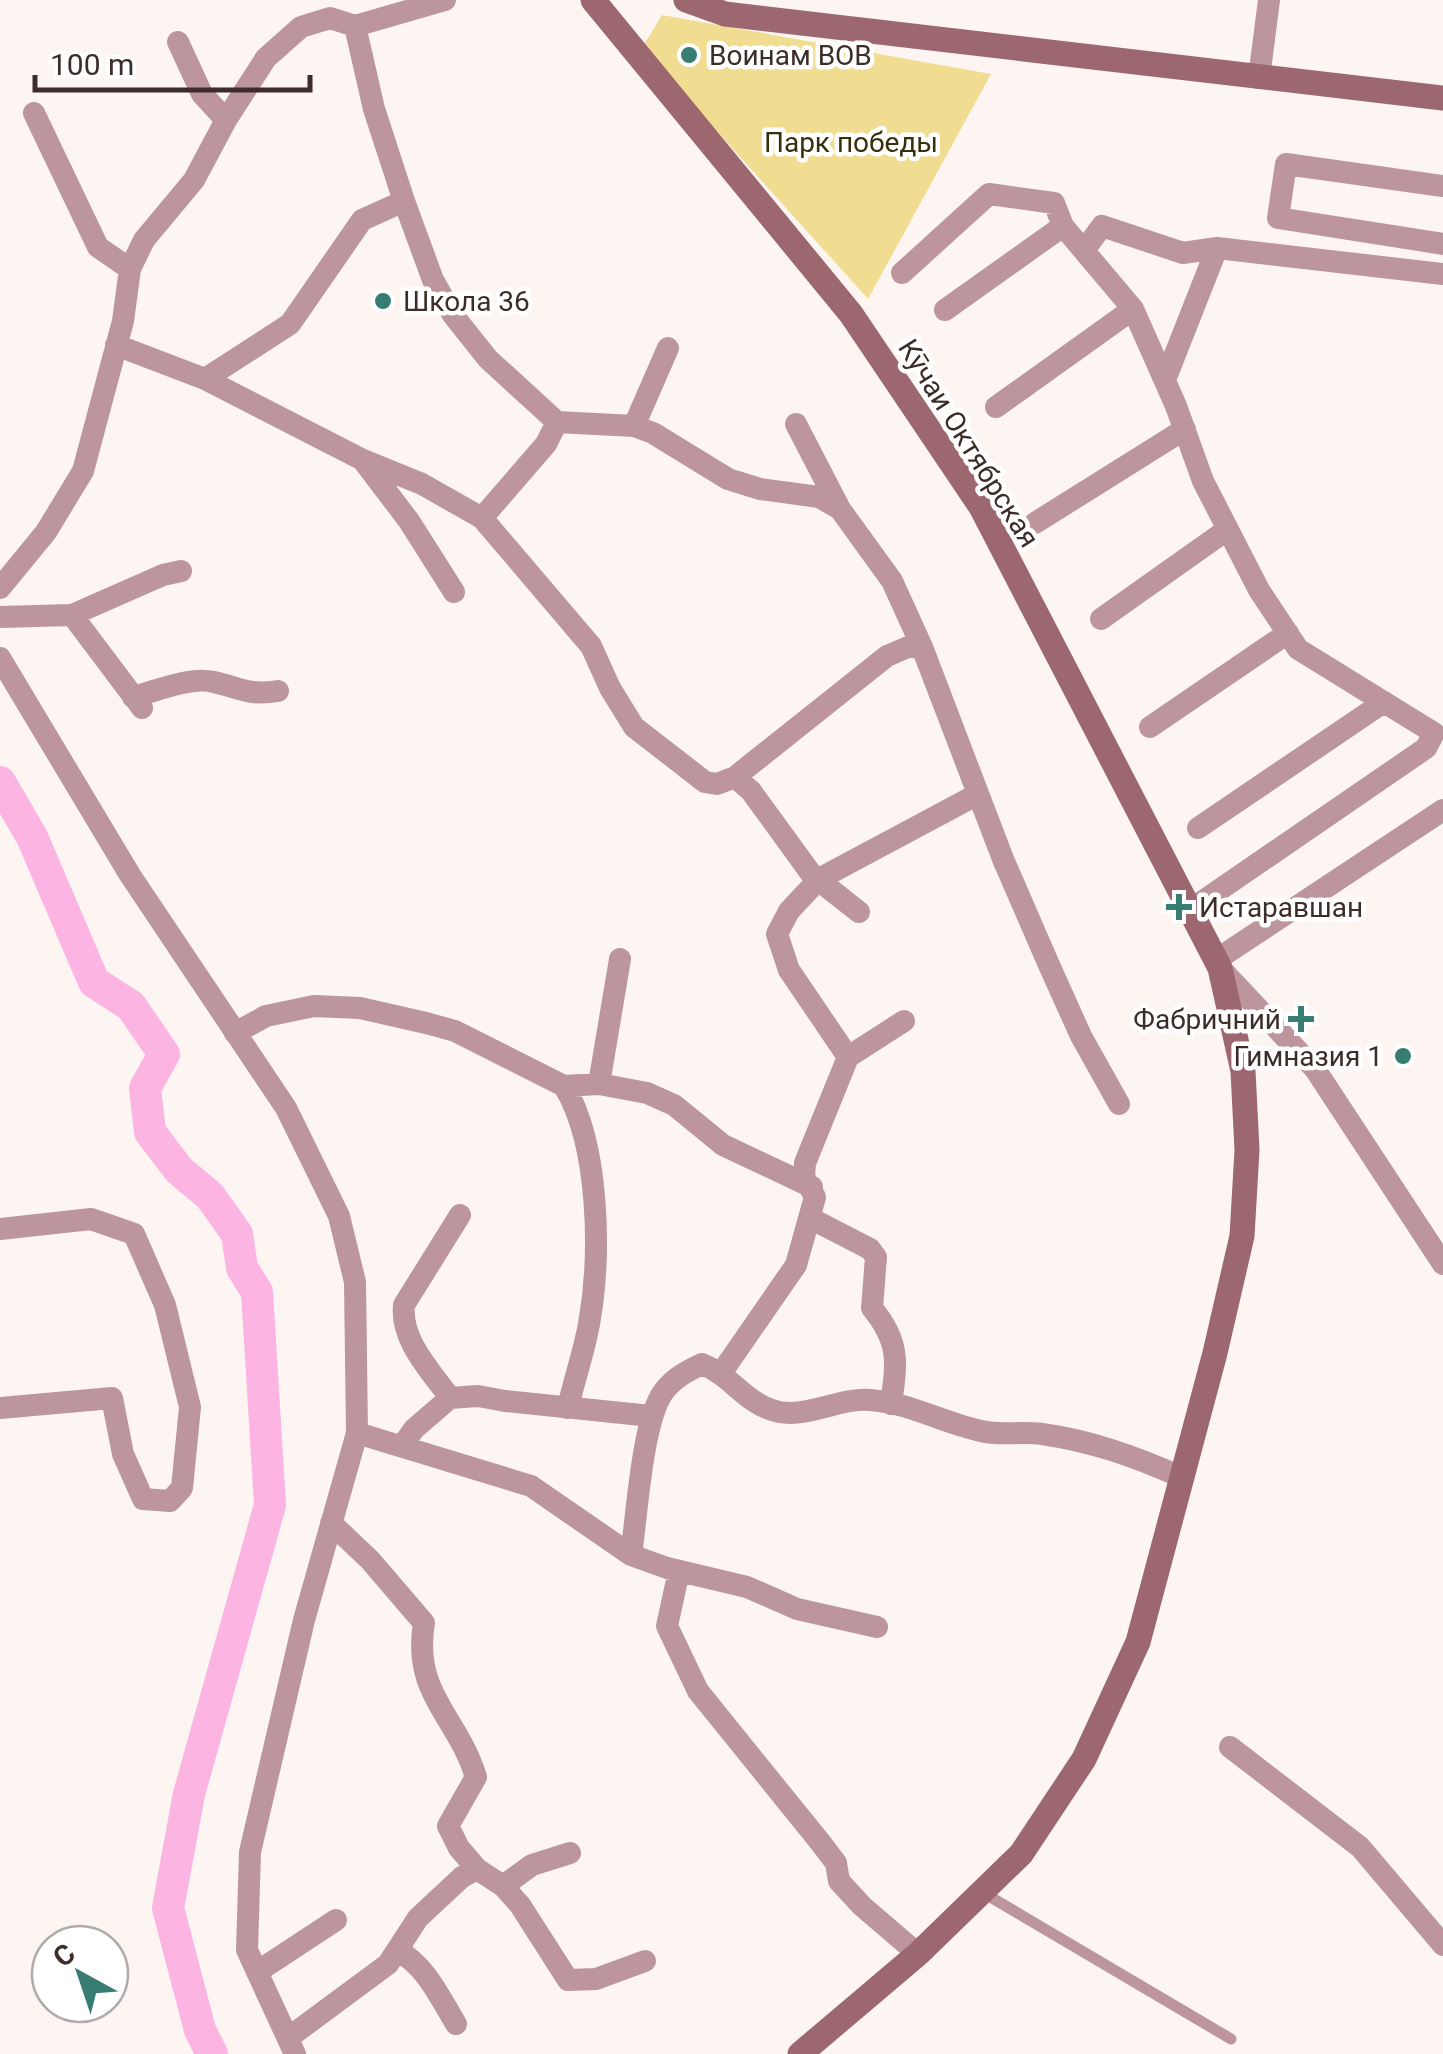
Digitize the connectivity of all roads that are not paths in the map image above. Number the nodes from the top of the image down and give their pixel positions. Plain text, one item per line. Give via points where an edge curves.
1 (445, 0) edge
2 (592, 0) edge
3 (686, 0) edge
4 (1269, 0) edge
5 (323, 9) edge
6 (356, 26) junction
7 (178, 42) dead end
8 (1259, 78) junction
9 (1443, 98) edge
10 (34, 114) dead end
11 (226, 120) junction
12 (1443, 186) edge
13 (404, 200) junction
14 (1062, 226) junction
15 (1443, 244) edge
16 (1085, 248) junction
17 (1217, 248) junction
18 (130, 269) junction
19 (902, 273) dead end
20 (1443, 274) edge
21 (1133, 309) junction
22 (945, 310) dead end
23 (116, 346) junction
24 (668, 348) dead end
25 (204, 380) junction
26 (1164, 380) junction
27 (996, 407) dead end
28 (557, 422) junction
29 (796, 424) dead end
30 (634, 426) junction
31 (1185, 429) junction
32 (364, 460) junction
33 (840, 509) junction
34 (482, 518) junction
35 (1036, 524) dead end
36 (1228, 529) junction
37 (181, 571) dead end
38 (0, 588) edge
39 (454, 592) dead end
40 (72, 615) junction
41 (0, 617) edge
42 (1100, 618) dead end
43 (1288, 634) junction
44 (922, 647) junction
45 (0, 658) edge
46 (278, 691) dead end
47 (1384, 702) junction
48 (1150, 727) dead end
49 (1439, 730) edge
50 (735, 778) junction
51 (978, 794) junction
52 (1443, 810) edge
53 (1198, 828) dead end
54 (819, 879) junction
55 (1190, 910) junction
56 (859, 912) dead end
57 (620, 959) dead end
58 (1218, 964) junction
59 (904, 1020) dead end
60 (236, 1033) junction
61 (848, 1057) junction
62 (599, 1084) junction
63 (564, 1086) junction
64 (1119, 1104) dead end
65 (812, 1188) junction
66 (460, 1215) dead end
67 (810, 1218) junction
68 (0, 1229) edge
69 (1443, 1264) edge
70 (722, 1372) junction
71 (450, 1398) junction
72 (891, 1404) junction
73 (0, 1408) edge
74 (568, 1408) junction
75 (651, 1416) junction
76 (357, 1433) junction
77 (402, 1446) junction
78 (1181, 1477) junction
79 (331, 1523) junction
80 (632, 1555) junction
81 (679, 1571) junction
82 (877, 1626) dead end
83 (1230, 1747) dead end
84 (570, 1853) dead end
85 (477, 1869) junction
86 (504, 1886) junction
87 (982, 1892) junction
88 (336, 1920) dead end
89 (1439, 1927) edge
90 (397, 1950) junction
91 (918, 1954) junction
92 (644, 1961) dead end
93 (257, 1972) junction
94 (456, 2024) dead end
95 (1231, 2039) dead end
96 (291, 2046) edge
97 (800, 2054) edge

1 - 6 street
2 - 55 main road, Кӯчаи Октябрская via 852,314 981,508
3 - 8 main road via 725,14
4 - 8 street
5 - 6 street
5 - 11 street via 266,58
6 - 13 street
7 - 11 street via 202,94
8 - 9 main road
10 - 18 street via 98,248
11 - 18 street via 194,180 144,240
12 - 15 street via 1286,164 1278,218
13 - 25 street via 362,220 290,324
13 - 28 street via 452,315 488,359
14 - 16 street
14 - 19 street via 1054,203 990,194
14 - 22 street
16 - 17 street via 1102,226 1182,253
16 - 21 street
17 - 20 street
17 - 26 street
18 - 23 street
21 - 26 street
21 - 27 street
23 - 25 street
23 - 38 street via 83,471 46,532
24 - 30 street
25 - 32 street
26 - 31 street
28 - 30 street
28 - 34 street
29 - 33 street
30 - 33 street via 728,479 819,497
31 - 35 street
31 - 36 street
32 - 34 street
32 - 39 street
33 - 44 street via 892,581
34 - 50 street via 591,646 634,727 705,782
36 - 42 street
36 - 43 street
37 - 40 street
40 - 41 street
40 - 46 street via 138,704 211,680 238,691
43 - 47 street via 1298,649
43 - 48 street
44 - 50 street via 887,656
44 - 51 street
45 - 60 street via 130,875
47 - 49 street
47 - 53 street
49 - 55 street via 1426,748
50 - 54 street
51 - 54 street
51 - 64 street via 1080,1036
52 - 58 street
54 - 56 street
54 - 61 street via 777,934 790,970
55 - 58 main road, Кӯчаи Октябрская
57 - 62 street
58 - 69 street via 1315,1069
58 - 78 main road, Кӯчаи Октябрская via 1243,1071 1242,1236
59 - 61 street
60 - 63 street via 266,1016 301,1008 360,1008 455,1031
60 - 76 street via 286,1108 338,1216 355,1282
61 - 65 street via 805,1163
62 - 63 street
62 - 65 street via 674,1104 723,1145
63 - 74 street via 590,1157 594,1207 589,1322
65 - 67 street
66 - 71 street via 404,1305 402,1320
67 - 70 street via 796,1265
67 - 72 street via 876,1256 872,1308 894,1339
68 - 73 street via 91,1219 134,1234 165,1305 190,1406 182,1488 170,1502 143,1499 122,1454 112,1398
70 - 72 street via 746,1397 774,1412 868,1400
70 - 75 street via 702,1364 681,1374
71 - 74 street
71 - 77 street
72 - 78 street via 987,1433 1045,1434 1120,1450
74 - 75 street
75 - 80 street
76 - 77 street
76 - 79 street
77 - 80 street via 531,1486
78 - 87 main road, Кӯчаи Октябрская via 1138,1642 1084,1759 1021,1854
79 - 85 street via 424,1623 422,1670 476,1777 448,1826
79 - 93 street via 250,1852 247,1950
80 - 81 street
81 - 82 street via 747,1587 796,1609
81 - 91 street via 667,1626 698,1691 836,1863 840,1880
83 - 89 street via 1360,1847
84 - 86 street via 532,1865
85 - 86 street
85 - 90 street via 418,1918
86 - 92 street via 568,1980 596,1979
87 - 91 main road, Кӯчаи Октябрская
87 - 95 lane
88 - 93 street
90 - 94 street via 413,1958
90 - 96 street
91 - 97 main road, Кӯчаи Октябрская
93 - 96 street

